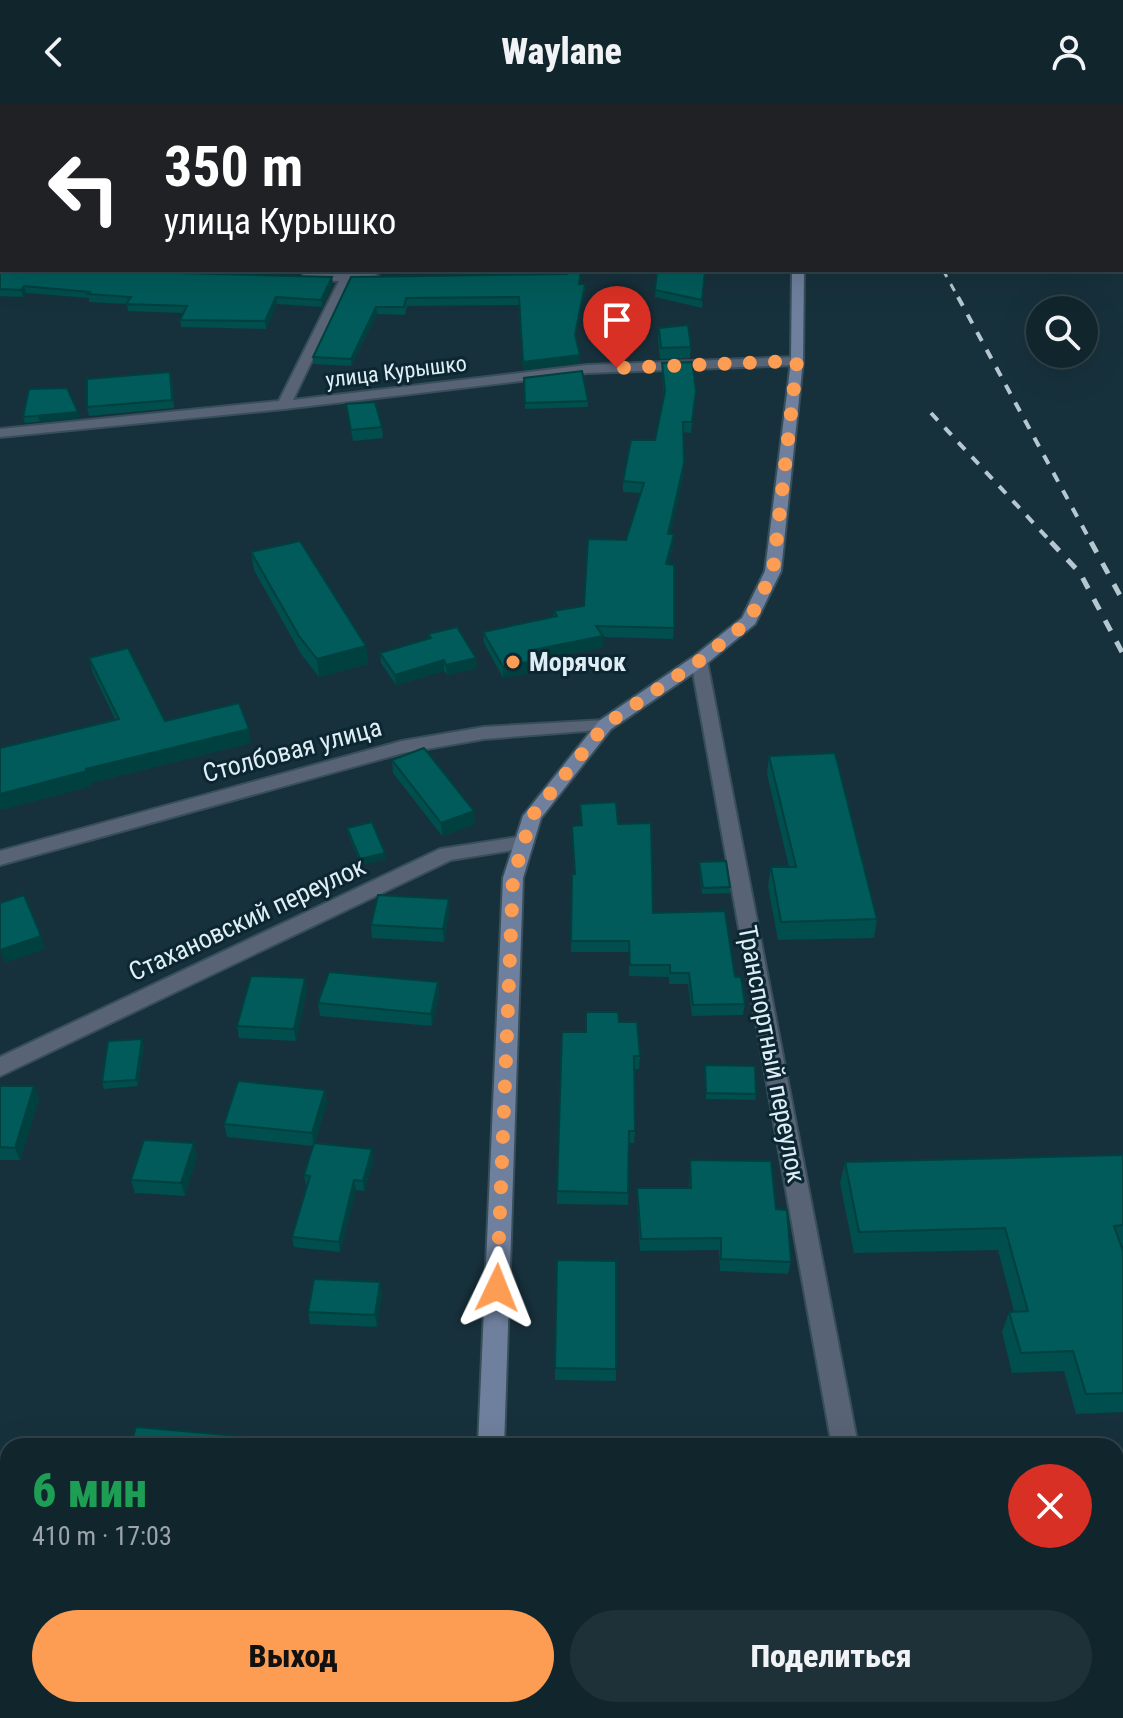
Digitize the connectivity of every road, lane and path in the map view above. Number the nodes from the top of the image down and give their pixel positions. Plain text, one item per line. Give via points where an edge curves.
1 (798, 272) edge
2 (567, 274) edge
3 (488, 275) edge
4 (300, 277) edge
5 (393, 277) edge
6 (346, 278) junction
7 (797, 361) junction
8 (284, 405) junction
9 (0, 433) edge
10 (699, 661) junction
11 (605, 725) junction
12 (524, 842) junction
13 (0, 858) edge
14 (0, 1067) edge
15 (491, 1438) edge
16 (844, 1438) edge

1 - 7 main road
2 - 3 street
4 - 6 street
5 - 6 street
6 - 8 street
7 - 8 street, улица Курышко via 587,369
7 - 10 main road via 773,571 749,621
8 - 9 street, улица Курышко
10 - 11 main road
10 - 16 street, Транспортный переулок
11 - 12 main road via 532,816
11 - 13 street, Столбовая улица via 484,733 402,747
12 - 14 street, Стахановский переулок via 447,854
12 - 15 main road via 513,878

